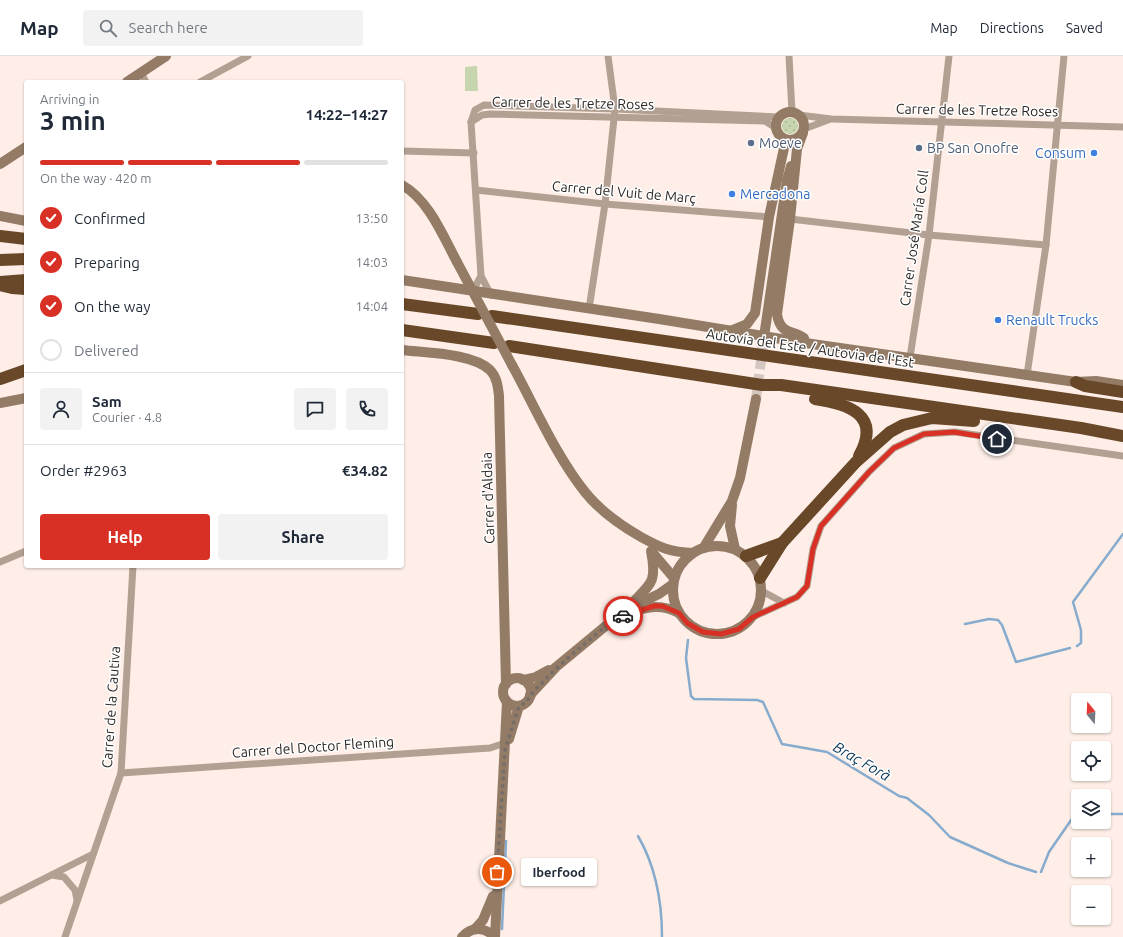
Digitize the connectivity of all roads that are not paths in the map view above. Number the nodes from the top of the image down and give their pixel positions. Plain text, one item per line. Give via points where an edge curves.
1 (166, 56) edge
2 (248, 56) edge
3 (608, 56) edge
4 (789, 56) edge
5 (949, 56) edge
6 (1064, 56) edge
7 (143, 78) edge
8 (204, 80) edge
9 (615, 108) junction
10 (795, 114) junction
11 (613, 117) junction
12 (779, 117) junction
13 (830, 120) junction
14 (471, 122) junction
15 (943, 122) junction
16 (1058, 125) junction
17 (1123, 127) edge
18 (803, 131) junction
19 (778, 132) junction
20 (24, 148) edge
21 (784, 148) junction
22 (797, 149) junction
23 (404, 151) edge
24 (474, 153) junction
25 (0, 164) edge
26 (788, 176) junction
27 (404, 186) edge
28 (476, 190) junction
29 (605, 204) junction
30 (0, 216) edge
31 (769, 217) junction
32 (790, 219) junction
33 (24, 222) edge
34 (929, 235) junction
35 (0, 236) edge
36 (24, 239) edge
37 (1046, 245) junction
38 (24, 259) edge
39 (0, 260) edge
40 (481, 276) junction
41 (24, 280) edge
42 (404, 280) edge
43 (0, 283) edge
44 (24, 288) edge
45 (455, 288) junction
46 (490, 295) junction
47 (404, 304) edge
48 (589, 309) junction
49 (478, 314) dead end
50 (492, 316) dead end
51 (404, 330) edge
52 (765, 330) tunnel mouth
53 (730, 331) junction
54 (494, 344) dead end
55 (812, 344) junction
56 (509, 346) dead end
57 (404, 350) edge
58 (910, 357) junction
59 (24, 371) edge
60 (1027, 375) junction
61 (0, 379) edge
62 (1076, 382) junction
63 (762, 385) junction
64 (1123, 385) edge
65 (1123, 392) edge
66 (24, 398) edge
67 (756, 399) tunnel mouth
68 (0, 403) edge
69 (1123, 408) edge
70 (1109, 434) junction
71 (1123, 436) edge
72 (1123, 456) edge
73 (856, 462) junction
74 (732, 501) junction
75 (629, 530) junction
76 (782, 543) junction
77 (704, 547) junction
78 (735, 549) junction
79 (651, 551) junction
80 (24, 552) edge
81 (693, 553) junction
82 (746, 556) junction
83 (0, 562) edge
84 (134, 568) edge
85 (760, 578) junction
86 (673, 581) junction
87 (762, 591) junction
88 (784, 603) junction
89 (625, 610) junction
90 (679, 613) junction
91 (753, 617) junction
92 (612, 621) junction
93 (506, 656) junction
94 (556, 667) junction
95 (519, 680) junction
96 (506, 684) junction
97 (530, 695) junction
98 (507, 702) junction
99 (519, 706) junction
100 (505, 746) junction
101 (121, 773) junction
102 (93, 854) junction
103 (51, 875) junction
104 (496, 887) junction
105 (0, 901) edge
106 (77, 902) junction
107 (475, 929) junction
108 (65, 937) edge
109 (462, 937) edge
110 (495, 937) edge

1 - 7 street
2 - 8 street
3 - 9 street
4 - 10 street
5 - 15 street, Carrer José María Coll
6 - 16 street
9 - 11 street
9 - 12 street, Carrer de les Tretze Roses
9 - 14 street, Carrer de les Tretze Roses via 484,105 475,110
10 - 12 street via 786,112
10 - 13 street, Carrer de les Tretze Roses
10 - 18 street via 803,120
11 - 14 street, Carrer de les Tretze Roses via 490,114 482,115
11 - 19 street, Carrer de les Tretze Roses via 764,121
11 - 29 street
12 - 19 street
13 - 15 street, Carrer de les Tretze Roses
13 - 18 street, Carrer de les Tretze Roses
14 - 24 street
15 - 16 street, Carrer de les Tretze Roses
15 - 34 street, Carrer José María Coll
16 - 17 street, Carrer de les Tretze Roses
16 - 37 street
18 - 19 street via 792,140 783,138
18 - 22 street
19 - 21 street
20 - 25 street
21 - 26 street
21 - 31 street
22 - 26 street
22 - 32 street
23 - 24 street
24 - 28 street
26 - 52 street
27 - 75 street, bridge via 425,206 573,476 600,508
28 - 29 street, Carrer del Vuit de Març
28 - 40 street
29 - 31 street, Carrer del Vuit de Març
29 - 48 street
30 - 33 street
31 - 53 street via 755,313 747,324
32 - 34 street
32 - 55 street via 778,320 786,330
34 - 37 street
34 - 58 street, Carrer José María Coll
35 - 36 highway
37 - 60 street
38 - 39 highway
40 - 45 street via 476,285
40 - 46 street
41 - 43 highway
42 - 45 street
43 - 44 highway via 12,288
45 - 46 street
46 - 48 street
47 - 49 highway
48 - 53 street
50 - 69 highway, Autovía del Este / Autovia de l'Est
51 - 54 highway
53 - 55 street
55 - 58 street
56 - 63 highway
57 - 93 street, Carrer d'Aldaia via 465,358 490,370 496,379 499,396
58 - 60 street
59 - 61 highway
60 - 62 street
62 - 64 street via 1096,381
62 - 65 highway via 1085,386
63 - 70 highway via 781,385
63 - 73 highway via 780,393 836,402 857,412 866,426 867,436
66 - 68 street
67 - 74 street via 746,456
70 - 71 highway
70 - 73 highway via 1082,436 949,418 932,418 917,420 890,432
72 - 88 street via 954,432 924,434 894,448 821,526 813,549 807,586 797,597
73 - 76 highway
74 - 77 street
74 - 78 street via 730,526
75 - 79 street
75 - 81 street via 674,552
76 - 82 highway
76 - 85 highway
77 - 78 street via 720,546
77 - 81 street
78 - 82 street
79 - 86 street
79 - 89 street via 655,570 653,579
80 - 83 street
81 - 86 street via 681,564
82 - 85 street via 755,566
84 - 101 street, Carrer de la Cautiva
85 - 87 street
86 - 89 street via 659,594
86 - 90 street via 673,596
87 - 88 street
87 - 91 street
88 - 91 street
89 - 92 street
90 - 91 street via 687,623 703,632 721,634 739,629
90 - 92 street via 662,606 654,606
92 - 94 street
93 - 95 street, Carrer d'Aldaia
93 - 96 street, Carrer d'Aldaia
94 - 95 street via 536,677
94 - 97 street
95 - 96 street
95 - 97 street via 529,687
96 - 98 street via 503,694
97 - 99 street via 526,702
98 - 99 street
98 - 100 street
99 - 100 street
100 - 101 street, Carrer del Doctor Fleming
100 - 104 street
101 - 102 street, Carrer de la Cautiva
102 - 103 street
102 - 106 street, Carrer de la Cautiva
103 - 105 street
103 - 106 street via 64,877 70,883 75,890
104 - 107 street via 485,915
104 - 110 street
106 - 108 street, Carrer de la Cautiva
107 - 109 street
107 - 110 street via 489,932

